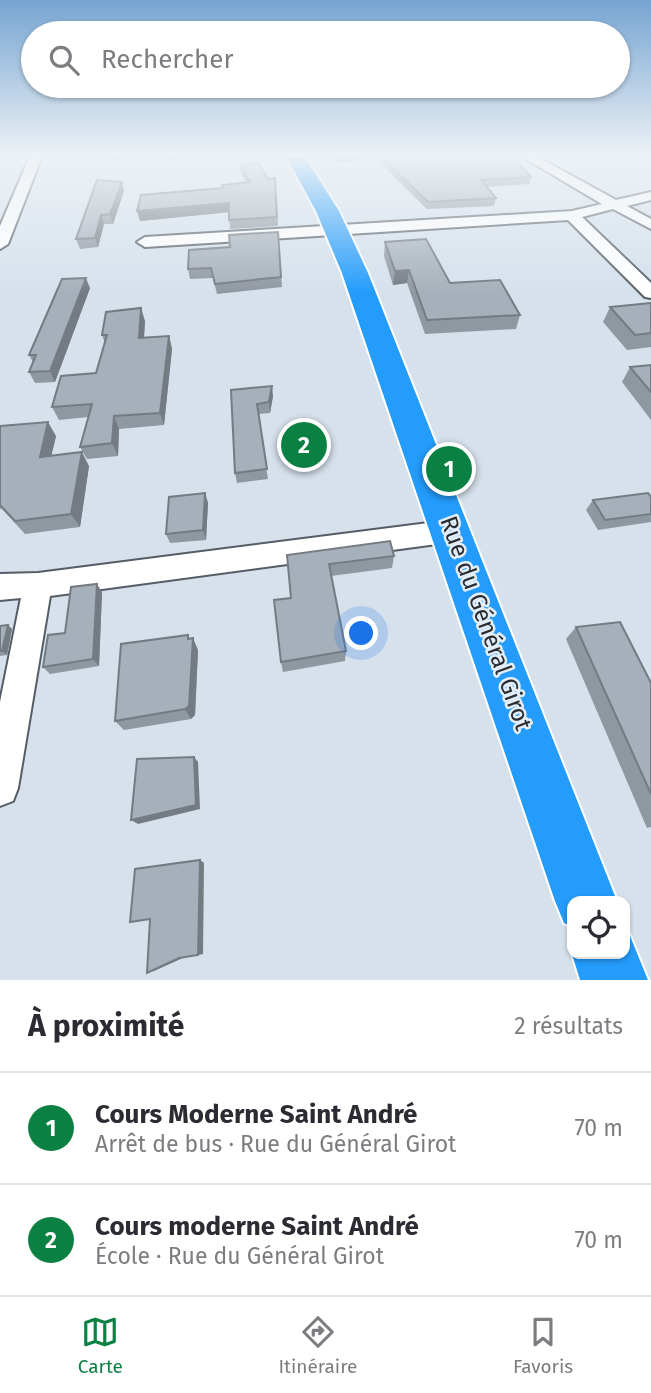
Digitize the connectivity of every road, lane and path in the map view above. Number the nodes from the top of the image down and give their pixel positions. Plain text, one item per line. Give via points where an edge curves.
1 (17, 202) edge
2 (322, 202) edge
3 (609, 202) edge
4 (632, 202) edge
5 (617, 206) junction
6 (572, 215) junction
7 (651, 225) edge
8 (336, 230) junction
9 (145, 242) dead end
10 (0, 244) edge
11 (651, 293) edge
12 (452, 531) junction
13 (38, 585) junction
14 (0, 587) edge
15 (0, 788) edge
16 (584, 896) edge
17 (607, 959) edge
18 (614, 980) edge

1 - 10 street
2 - 8 highway, Rue du Général Girot
3 - 5 street
4 - 5 street
5 - 6 street
5 - 7 street
6 - 8 street
6 - 11 street
8 - 9 street
8 - 12 highway, Rue du Général Girot
12 - 13 street
12 - 16 highway, Rue du Général Girot
13 - 14 street
13 - 15 street
17 - 18 highway

